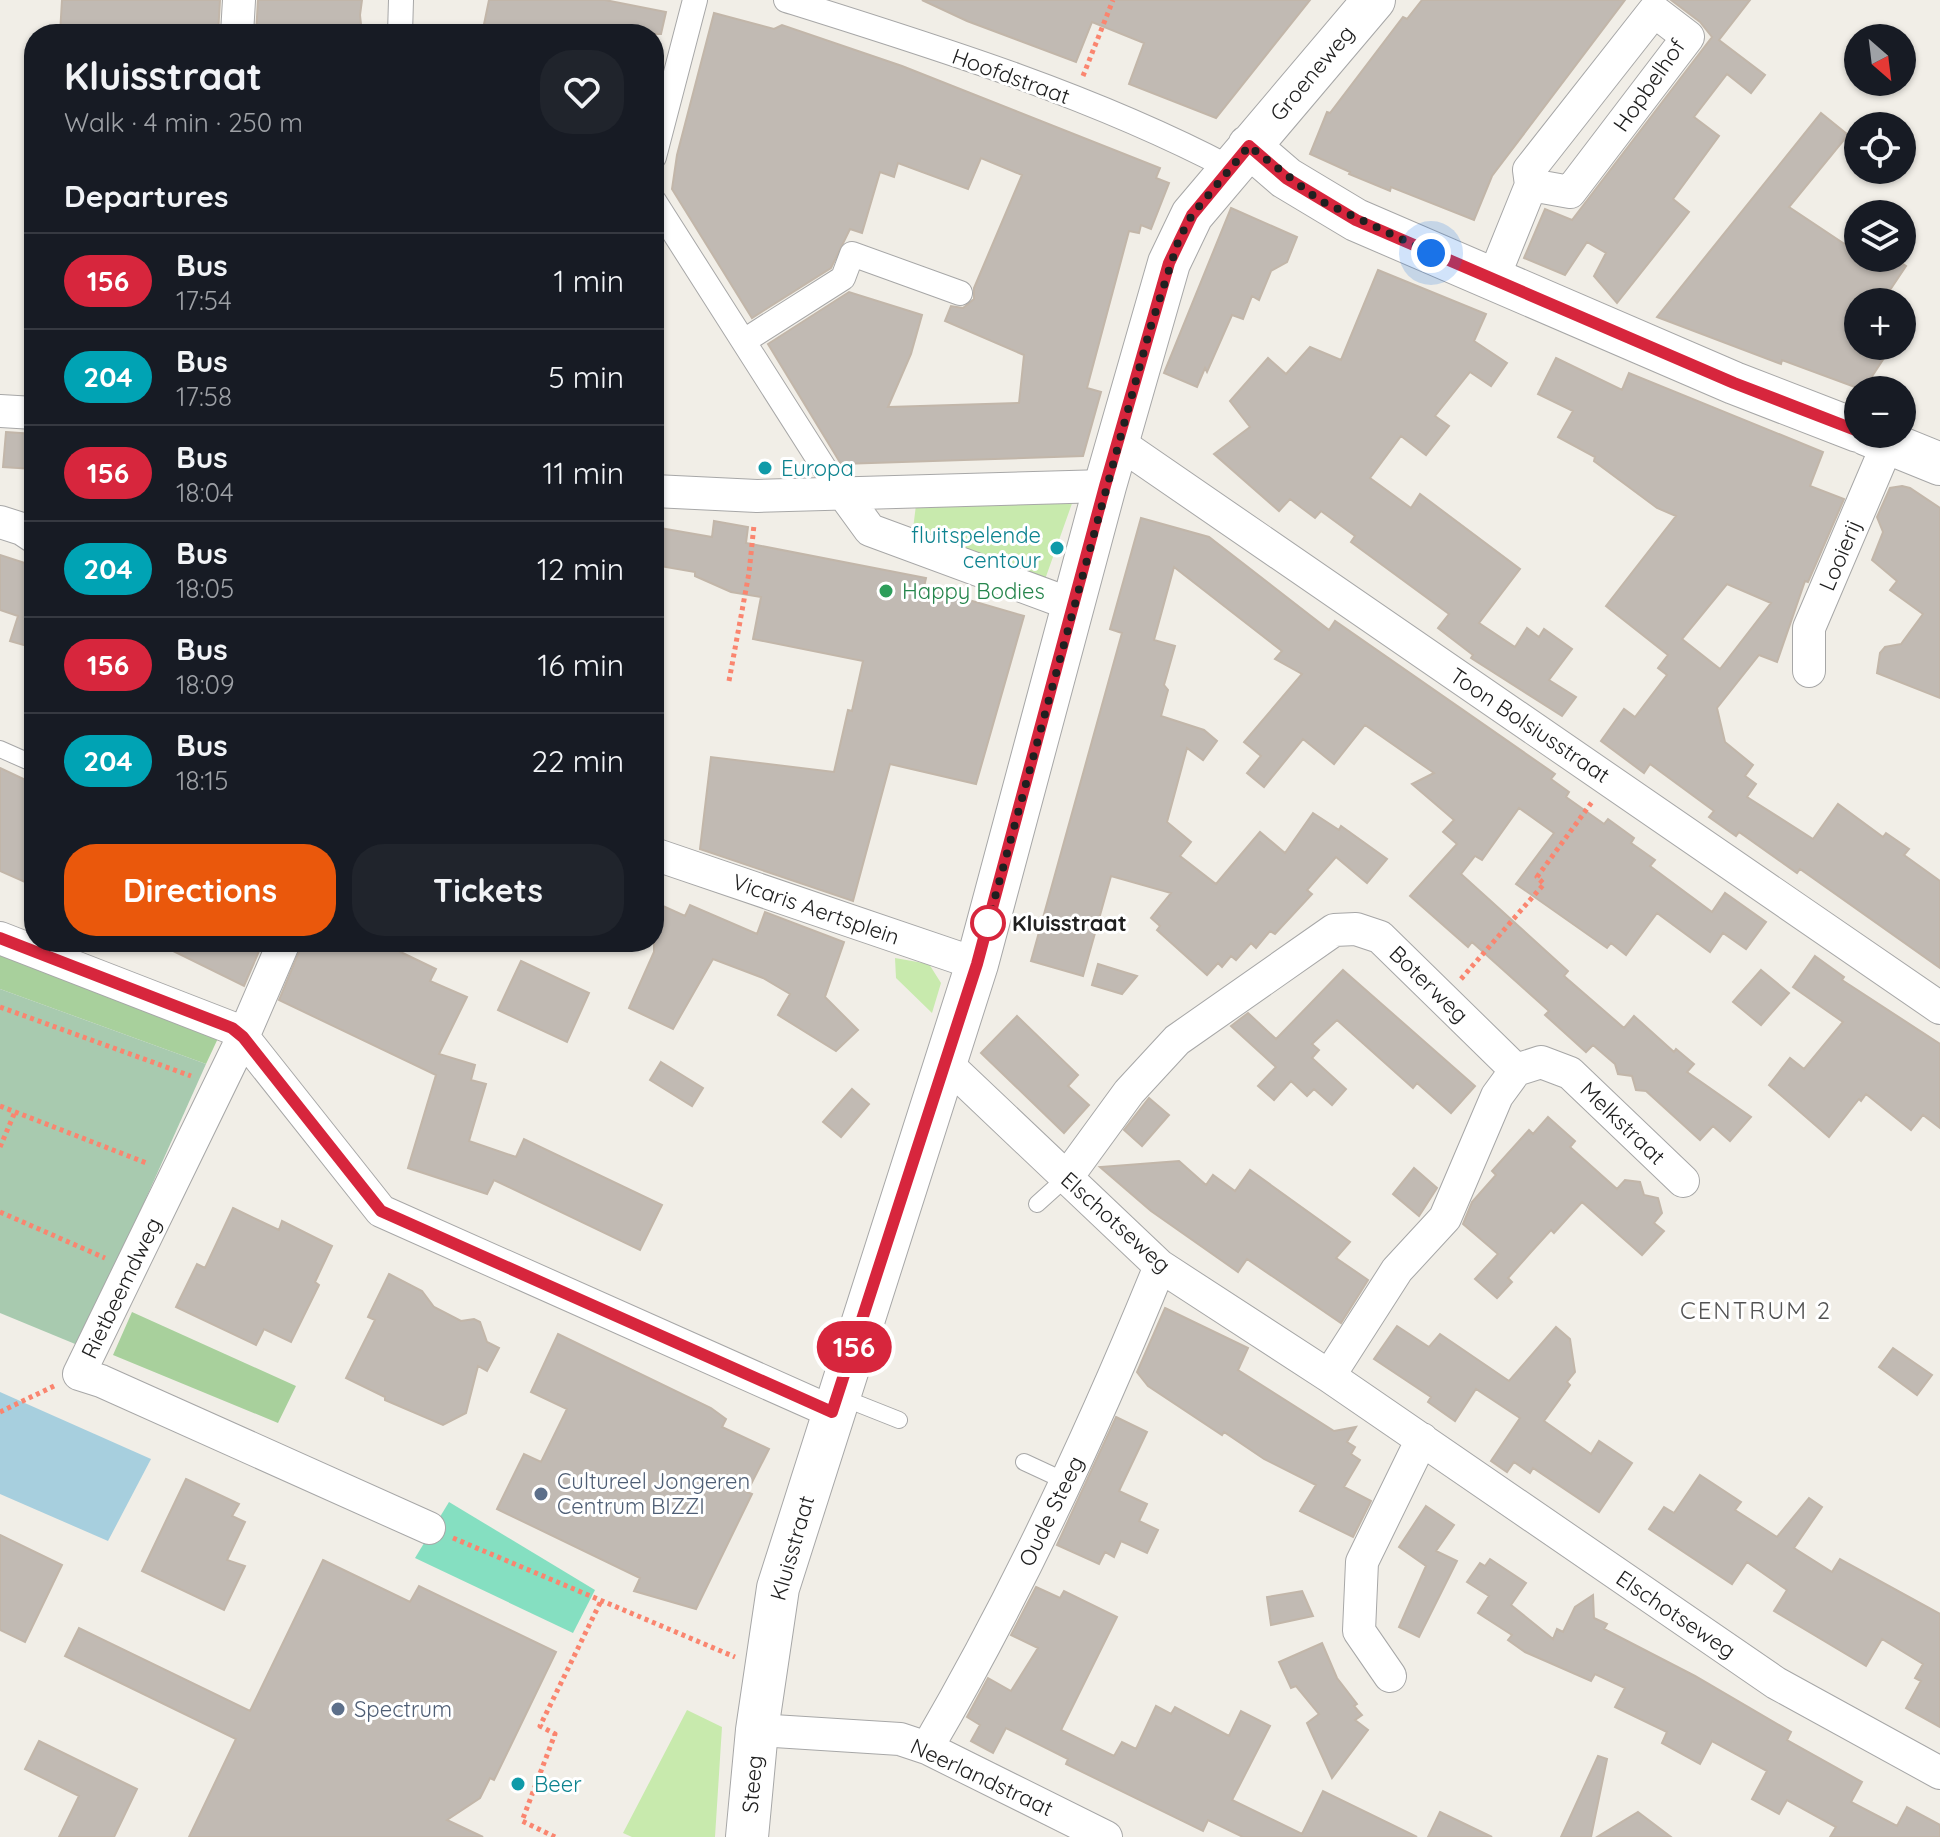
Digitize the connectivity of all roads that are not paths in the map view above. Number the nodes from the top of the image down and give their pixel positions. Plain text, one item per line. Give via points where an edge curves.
1 (239, 0) edge
2 (401, 0) edge
3 (695, 0) edge
4 (786, 0) edge
5 (1374, 0) edge
6 (238, 24) edge
7 (400, 24) edge
8 (664, 109) edge
9 (1240, 157) junction
10 (1531, 185) junction
11 (664, 217) edge
12 (1493, 279) junction
13 (960, 293) dead end
14 (744, 341) junction
15 (0, 411) edge
16 (24, 412) edge
17 (1844, 426) edge
18 (1119, 443) junction
19 (1867, 448) edge
20 (1901, 448) edge
21 (1940, 464) edge
22 (1105, 486) junction
23 (664, 491) edge
24 (843, 493) junction
25 (0, 522) edge
26 (24, 530) edge
27 (1073, 605) junction
28 (1809, 671) dead end
29 (0, 749) edge
30 (24, 760) edge
31 (664, 857) edge
32 (0, 938) edge
33 (24, 947) edge
34 (36, 952) edge
35 (280, 952) edge
36 (977, 964) junction
37 (1940, 1008) edge
38 (243, 1037) junction
39 (947, 1064) junction
40 (1516, 1070) junction
41 (1067, 1177) junction
42 (1683, 1181) dead end
43 (1037, 1204) dead end
44 (1160, 1266) junction
45 (1329, 1376) junction
46 (835, 1404) junction
47 (899, 1420) dead end
48 (1422, 1439) junction
49 (1024, 1462) dead end
50 (1065, 1481) junction
51 (429, 1528) road end
52 (1390, 1676) dead end
53 (757, 1730) junction
54 (927, 1748) junction
55 (1940, 1773) edge
56 (747, 1837) edge
57 (1106, 1837) edge

1 - 6 street
2 - 7 street
3 - 8 street
4 - 9 street, Hoofdstraat
5 - 9 street, Groeneweg
9 - 12 street, Hoofdstraat via 1356,220
9 - 18 street, Kluisstraat via 1192,215 1169,263
10 - 10 street, Hopbelhof via 1529,170 1654,11 1688,37 1570,192
10 - 12 street, Hopbelhof
11 - 14 street
12 - 17 street, Hoofdstraat
13 - 14 street via 852,254 843,278
14 - 24 street
15 - 16 street
18 - 22 street, Kluisstraat
18 - 37 street, Toon Bolsiusstraat
19 - 28 street, Looierij via 1809,628
20 - 21 street, Hoofdstraat
22 - 24 street
22 - 27 street, Kluisstraat
23 - 24 street
24 - 27 street via 870,530
25 - 26 street
27 - 36 street, Kluisstraat
29 - 30 lane
31 - 36 street, Vicaris Aertsplein
32 - 33 street
34 - 38 street via 232,1028
35 - 38 street, Rietbeemdweg
36 - 39 street, Kluisstraat
38 - 46 street via 381,1211
38 - 51 street, Rietbeemdweg via 79,1374
39 - 41 street, Elschotseweg
39 - 46 street, Kluisstraat
40 - 41 street, Boterweg via 1380,937 1356,929 1334,930 1177,1040 1129,1092
40 - 42 street, Melkstraat via 1541,1062 1570,1073
40 - 45 street via 1497,1096 1445,1218 1397,1270
41 - 43 lane
41 - 44 street, Elschotseweg
44 - 45 street, Elschotseweg
44 - 50 street, Oude Steeg
45 - 48 street, Elschotseweg
46 - 47 lane
46 - 53 street, Kluisstraat via 778,1588
48 - 52 street via 1362,1562 1359,1631
48 - 55 street, Elschotseweg via 1776,1683
49 - 50 lane
50 - 54 street, Oude Steeg via 983,1651
53 - 54 street, Neerlandstraat via 900,1739
53 - 56 street, Steeg
54 - 57 street, Neerlandstraat

